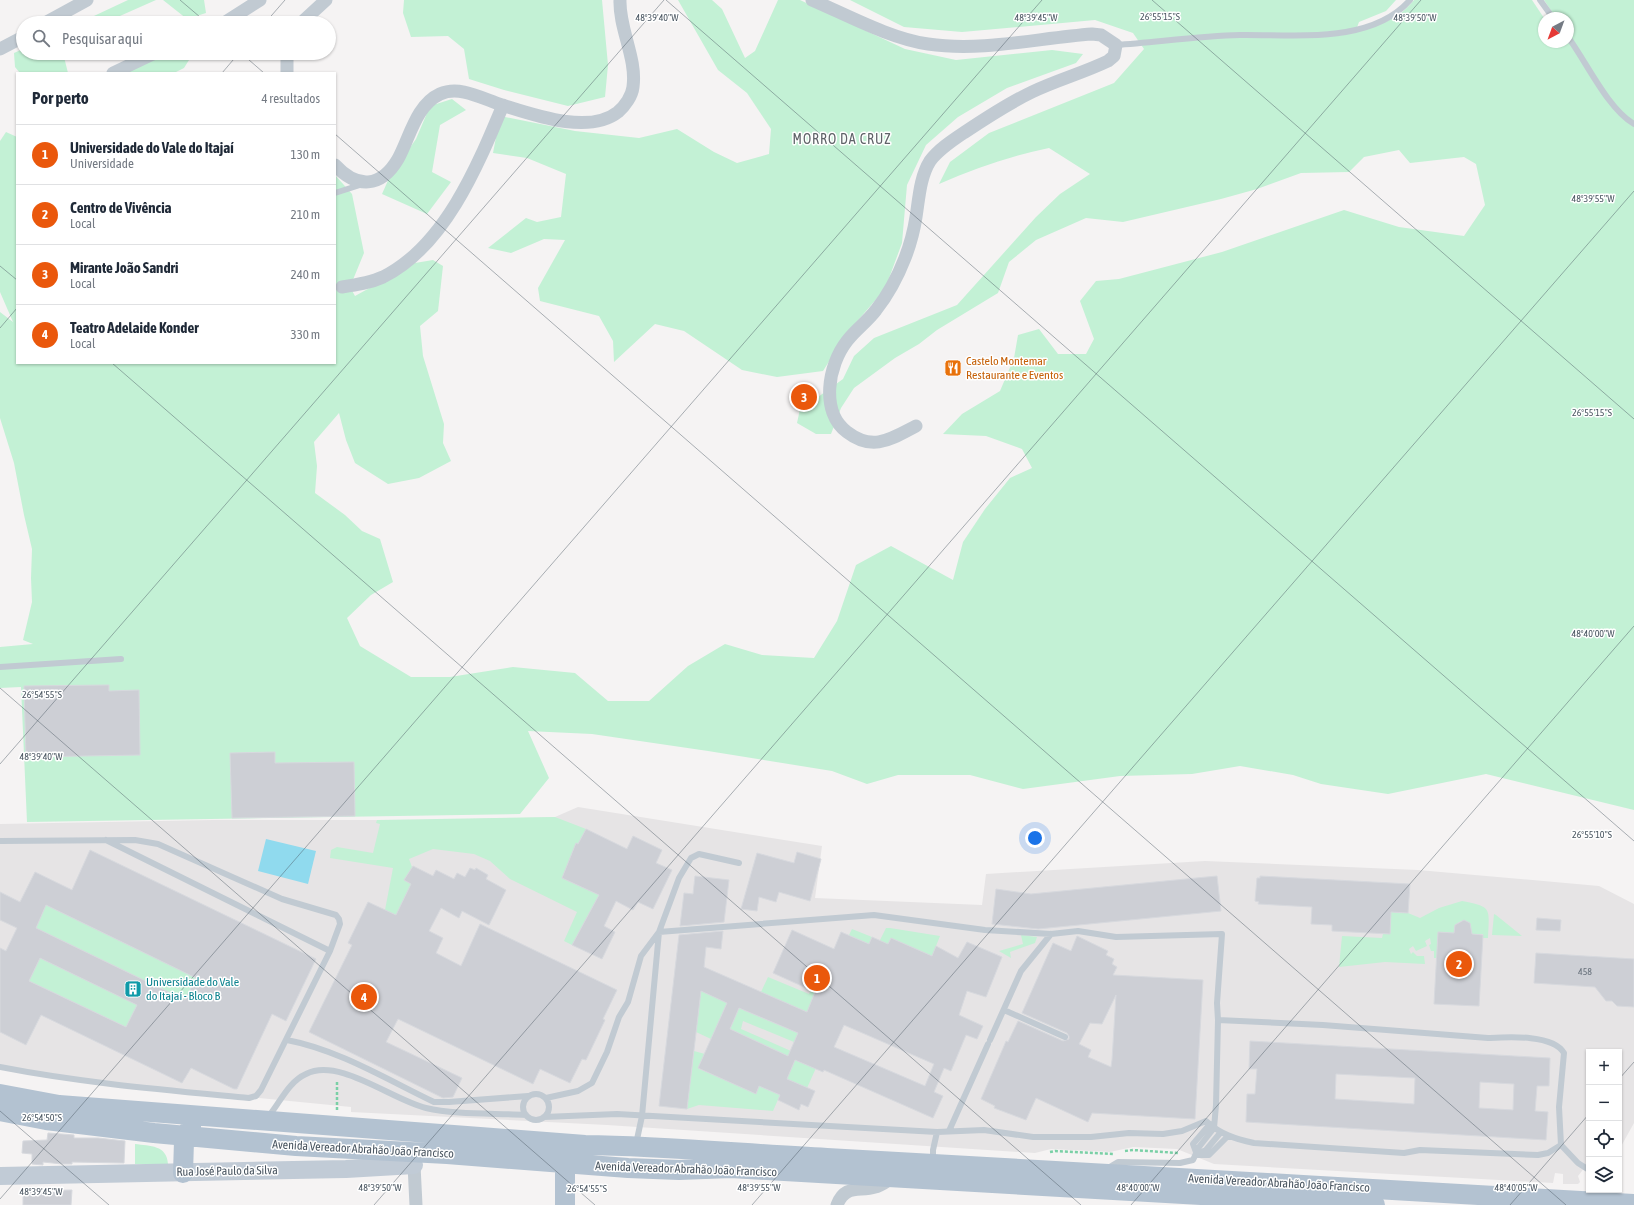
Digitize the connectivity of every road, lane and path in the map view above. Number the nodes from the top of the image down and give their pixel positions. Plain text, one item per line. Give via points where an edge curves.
1 (87, 0) edge
2 (260, 0) edge
3 (326, 0) edge
4 (620, 0) edge
5 (812, 0) edge
6 (1410, 0) edge
7 (1540, 0) edge
8 (1549, 12) edge
9 (58, 16) edge
10 (235, 16) edge
11 (309, 16) edge
12 (16, 41) edge
13 (1116, 45) junction
14 (1574, 47) edge
15 (0, 49) edge
16 (140, 60) edge
17 (286, 60) edge
18 (115, 72) edge
19 (283, 72) edge
20 (503, 105) junction
21 (1634, 124) edge
22 (336, 166) edge
23 (364, 184) junction
24 (336, 193) edge
25 (342, 287) dead end
26 (916, 426) dead end
27 (121, 659) dead end
28 (0, 667) edge
29 (103, 839) junction
30 (0, 841) edge
31 (739, 863) dead end
32 (659, 932) junction
33 (1050, 934) junction
34 (330, 951) junction
35 (1004, 1010) junction
36 (1218, 1020) junction
37 (1065, 1037) dead end
38 (287, 1040) junction
39 (0, 1067) edge
40 (340, 1072) junction
41 (0, 1094) edge
42 (528, 1096) junction
43 (546, 1098) junction
44 (343, 1110) dead end
45 (0, 1111) edge
46 (526, 1115) junction
47 (201, 1116) junction
48 (642, 1116) junction
49 (544, 1117) junction
50 (265, 1121) junction
51 (1212, 1126) junction
52 (948, 1131) junction
53 (937, 1132) junction
54 (1224, 1134) junction
55 (186, 1137) junction
56 (576, 1144) junction
57 (1561, 1145) junction
58 (636, 1146) junction
59 (447, 1154) junction
60 (1197, 1155) junction
61 (565, 1163) junction
62 (934, 1164) junction
63 (414, 1165) junction
64 (1586, 1168) edge
65 (183, 1173) junction
66 (1100, 1174) junction
67 (0, 1176) edge
68 (892, 1178) junction
69 (1603, 1196) edge
70 (1301, 1203) edge
71 (1634, 1204) edge
72 (416, 1205) edge
73 (566, 1205) edge
74 (837, 1205) edge
75 (1375, 1205) edge

1 - 9 street
2 - 10 street
3 - 11 street
4 - 20 street via 633,72 633,87 629,99 611,118 587,124
5 - 13 street via 896,36 928,44 979,46 1092,34 1102,35
6 - 13 lane via 1403,8 1380,22 1339,33 1301,37 1240,35
7 - 8 lane
12 - 15 street
13 - 26 street via 1114,56 1108,61 1032,92 976,124 949,143 930,161 922,182 916,219 905,257 894,281 875,311 846,342 831,378 829,399 833,414 844,430 857,440 873,443 891,439
14 - 21 lane via 1610,101 1626,120
16 - 18 street
17 - 19 street
20 - 23 street via 472,94 454,91 441,94 429,101 421,112 398,160 387,172
20 - 25 street via 469,182 440,226 421,248 383,277 366,284
22 - 23 street via 350,178
23 - 24 lane
27 - 28 lane
29 - 30 lane
29 - 34 lane
29 - 34 lane via 158,844 282,899 336,915 340,924
31 - 32 lane via 699,854 691,858 679,878
32 - 33 lane via 874,915 984,930
32 - 43 lane via 641,956 628,1002 619,1016 607,1052 592,1083 578,1091
32 - 48 lane
33 - 35 lane via 1026,963
33 - 36 lane via 1078,931 1116,937 1222,934 1218,964
34 - 38 lane
35 - 37 lane
35 - 52 lane
36 - 51 lane via 1216,1105
36 - 57 lane via 1488,1038 1514,1037 1550,1042 1560,1046 1564,1053 1559,1107
38 - 39 lane via 261,1090 256,1096 249,1098 73,1079
38 - 42 lane via 332,1052 434,1102
40 - 44 path via 336,1110
40 - 46 lane via 427,1108
40 - 50 lane via 320,1070 306,1074 294,1082
41 - 47 main road, Avenida Vereador Abrahão João Francisco via 59,1105
42 - 43 lane via 538,1094
42 - 46 lane via 523,1105
43 - 49 lane via 549,1108
45 - 55 main road, Avenida Vereador Abrahão João Francisco via 46,1120
46 - 49 lane via 535,1120
47 - 50 main road, Avenida Vereador Abrahão João Francisco
47 - 55 main road
48 - 49 lane via 617,1114
48 - 53 lane
48 - 58 lane
50 - 56 main road, Avenida Vereador Abrahão João Francisco
51 - 52 lane via 1206,1121 1182,1131 1163,1134 1129,1133 1092,1137 1033,1137 984,1130
51 - 54 lane
51 - 60 lane
52 - 53 lane
53 - 62 lane via 933,1150
54 - 57 lane via 1254,1143 1404,1153 1420,1150 1538,1155 1548,1153
54 - 60 lane via 1209,1155
55 - 59 main road, Avenida Vereador Abrahão João Francisco via 349,1150
55 - 65 main road
56 - 58 main road, Avenida Vereador Abrahão João Francisco
56 - 61 main road
57 - 64 lane
58 - 62 main road, Avenida Vereador Abrahão João Francisco
59 - 61 main road, Avenida Vereador Abrahão João Francisco
59 - 63 main road
60 - 66 lane via 1193,1160 1180,1163 1118,1162
61 - 68 main road, Avenida Vereador Abrahão João Francisco via 679,1170 731,1168
61 - 73 main road
62 - 66 main road, Avenida Vereador Abrahão João Francisco
63 - 65 street, Rua José Paulo da Silva
63 - 72 street
65 - 67 street, Rua José Paulo da Silva
66 - 69 main road, Avenida Vereador Abrahão João Francisco
68 - 70 main road, Avenida Vereador Abrahão João Francisco
68 - 74 street via 877,1187 850,1190
69 - 71 main road, Avenida Vereador Abrahão João Francisco
70 - 75 main road, Avenida Vereador Abrahão João Francisco

